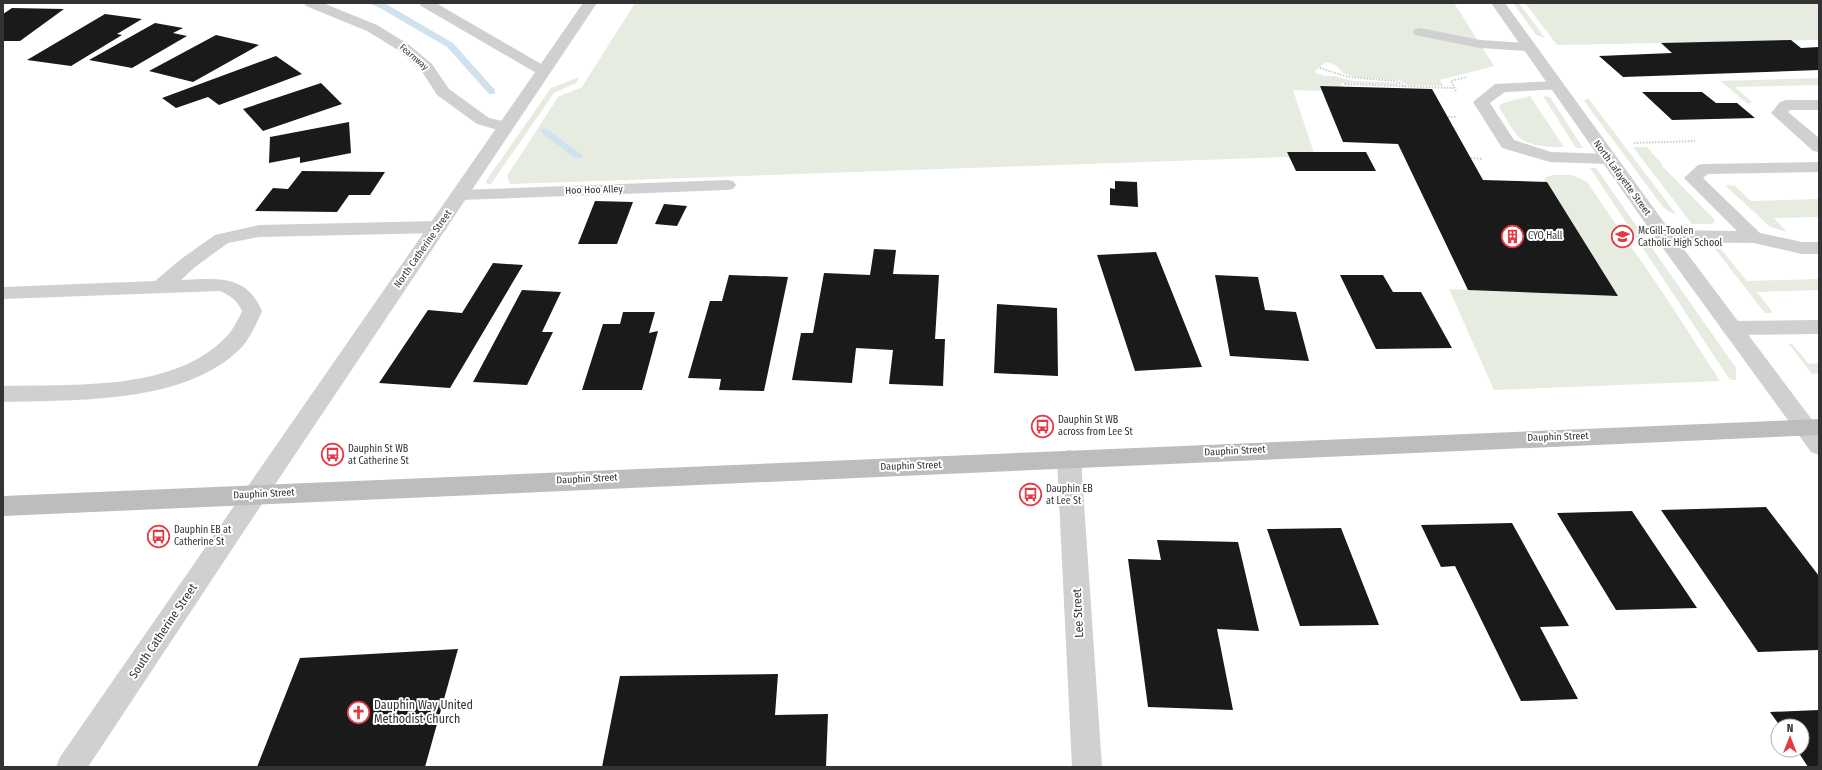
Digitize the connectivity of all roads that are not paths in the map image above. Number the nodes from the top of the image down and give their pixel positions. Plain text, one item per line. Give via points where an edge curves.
1 (311, 3) edge
2 (426, 3) edge
3 (590, 3) edge
4 (1498, 3) edge
5 (1420, 32) dead end
6 (1528, 47) junction
7 (543, 71) junction
8 (1556, 86) junction
9 (1819, 105) edge
10 (505, 127) junction
11 (1819, 147) edge
12 (1609, 159) junction
13 (1819, 167) edge
14 (727, 185) dead end
15 (460, 195) junction
16 (438, 226) junction
17 (1664, 236) junction
18 (1754, 238) junction
19 (1819, 248) edge
20 (162, 286) junction
21 (3, 293) edge
22 (1819, 327) edge
23 (1731, 328) junction
24 (3, 394) edge
25 (1815, 433) edge
26 (1069, 459) junction
27 (255, 494) junction
28 (3, 506) edge
29 (70, 767) edge
30 (1087, 767) edge

1 - 10 street, Fearnway via 372,28 403,47 427,67 443,92 484,121
2 - 7 street
3 - 7 street, North Catherine Street
4 - 6 street, North Lafayette Street
5 - 6 street via 1480,44
6 - 8 street, North Lafayette Street
7 - 10 street, North Catherine Street
8 - 12 street, North Lafayette Street
8 - 12 street via 1501,87 1481,102 1508,144 1550,157
9 - 11 street via 1786,105 1779,113
10 - 15 street, North Catherine Street
12 - 17 street, North Lafayette Street
13 - 18 street via 1704,169 1693,178
14 - 15 street, Hoo Hoo Alley
15 - 16 street, North Catherine Street
16 - 20 street via 259,231 222,239 188,263
16 - 27 street, North Catherine Street
17 - 18 street
17 - 23 street, North Lafayette Street
18 - 19 street via 1802,248
20 - 21 street
20 - 24 street via 222,285 237,290 248,300 252,311 233,342 211,360 177,376 149,385 120,390
22 - 23 street
23 - 25 street, North Lafayette Street
25 - 26 main road, Dauphin Street
26 - 27 main road, Dauphin Street
26 - 30 street, Lee Street
27 - 28 main road, Dauphin Street
27 - 29 street, South Catherine Street

